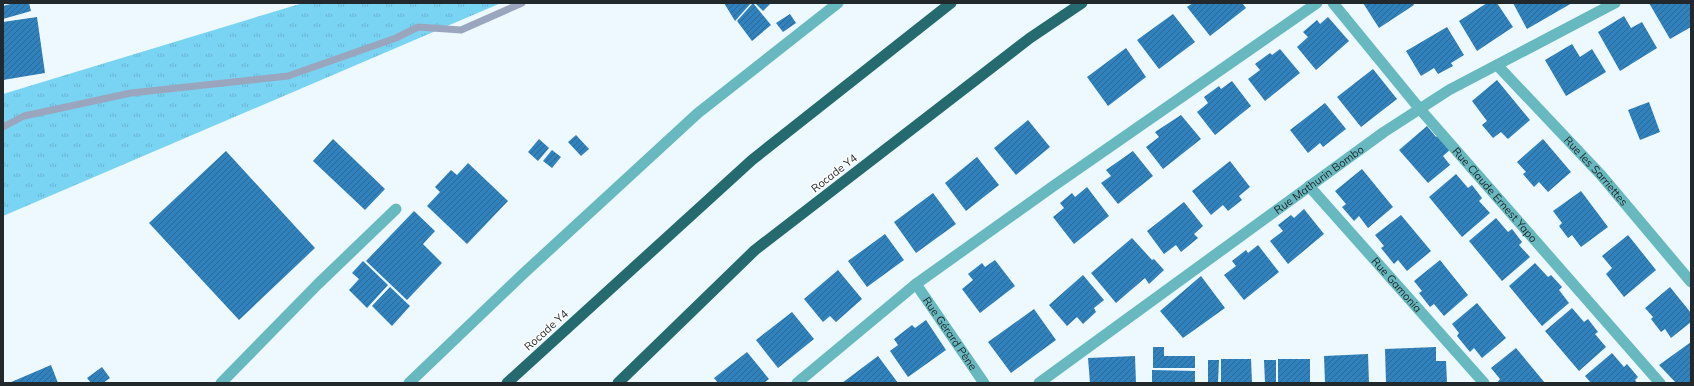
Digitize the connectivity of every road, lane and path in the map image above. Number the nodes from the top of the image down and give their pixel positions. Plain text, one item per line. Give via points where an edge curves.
1 (838, 3) edge
2 (950, 3) edge
3 (1082, 3) edge
4 (1317, 3) edge
5 (1333, 3) edge
6 (1615, 3) edge
7 (1497, 65) junction
8 (1419, 108) junction
9 (1309, 186) junction
10 (396, 209) dead end
11 (1691, 282) edge
12 (916, 284) junction
13 (221, 383) edge
14 (409, 383) edge
15 (508, 383) edge
16 (618, 383) edge
17 (797, 383) edge
18 (984, 383) edge
19 (1039, 383) edge
20 (1484, 383) edge
21 (1660, 383) edge

1 - 14 street via 698,113
2 - 15 highway, Rocade Y4 via 752,160
3 - 16 highway, Rocade Y4 via 1030,38 755,250
4 - 12 street
5 - 8 street, Rue Claude Ernest Yapo
6 - 7 street, Rue Mathurin Bombo
7 - 8 street, Rue Mathurin Bombo
7 - 11 street, Rue les Sarriettes via 1601,175
8 - 9 street, Rue Mathurin Bombo
8 - 21 street, Rue Claude Ernest Yapo
9 - 19 street, Rue Mathurin Bombo
9 - 20 street, Rue Gamonia
10 - 13 street
12 - 17 street
12 - 18 street, Rue Gérard Pène

